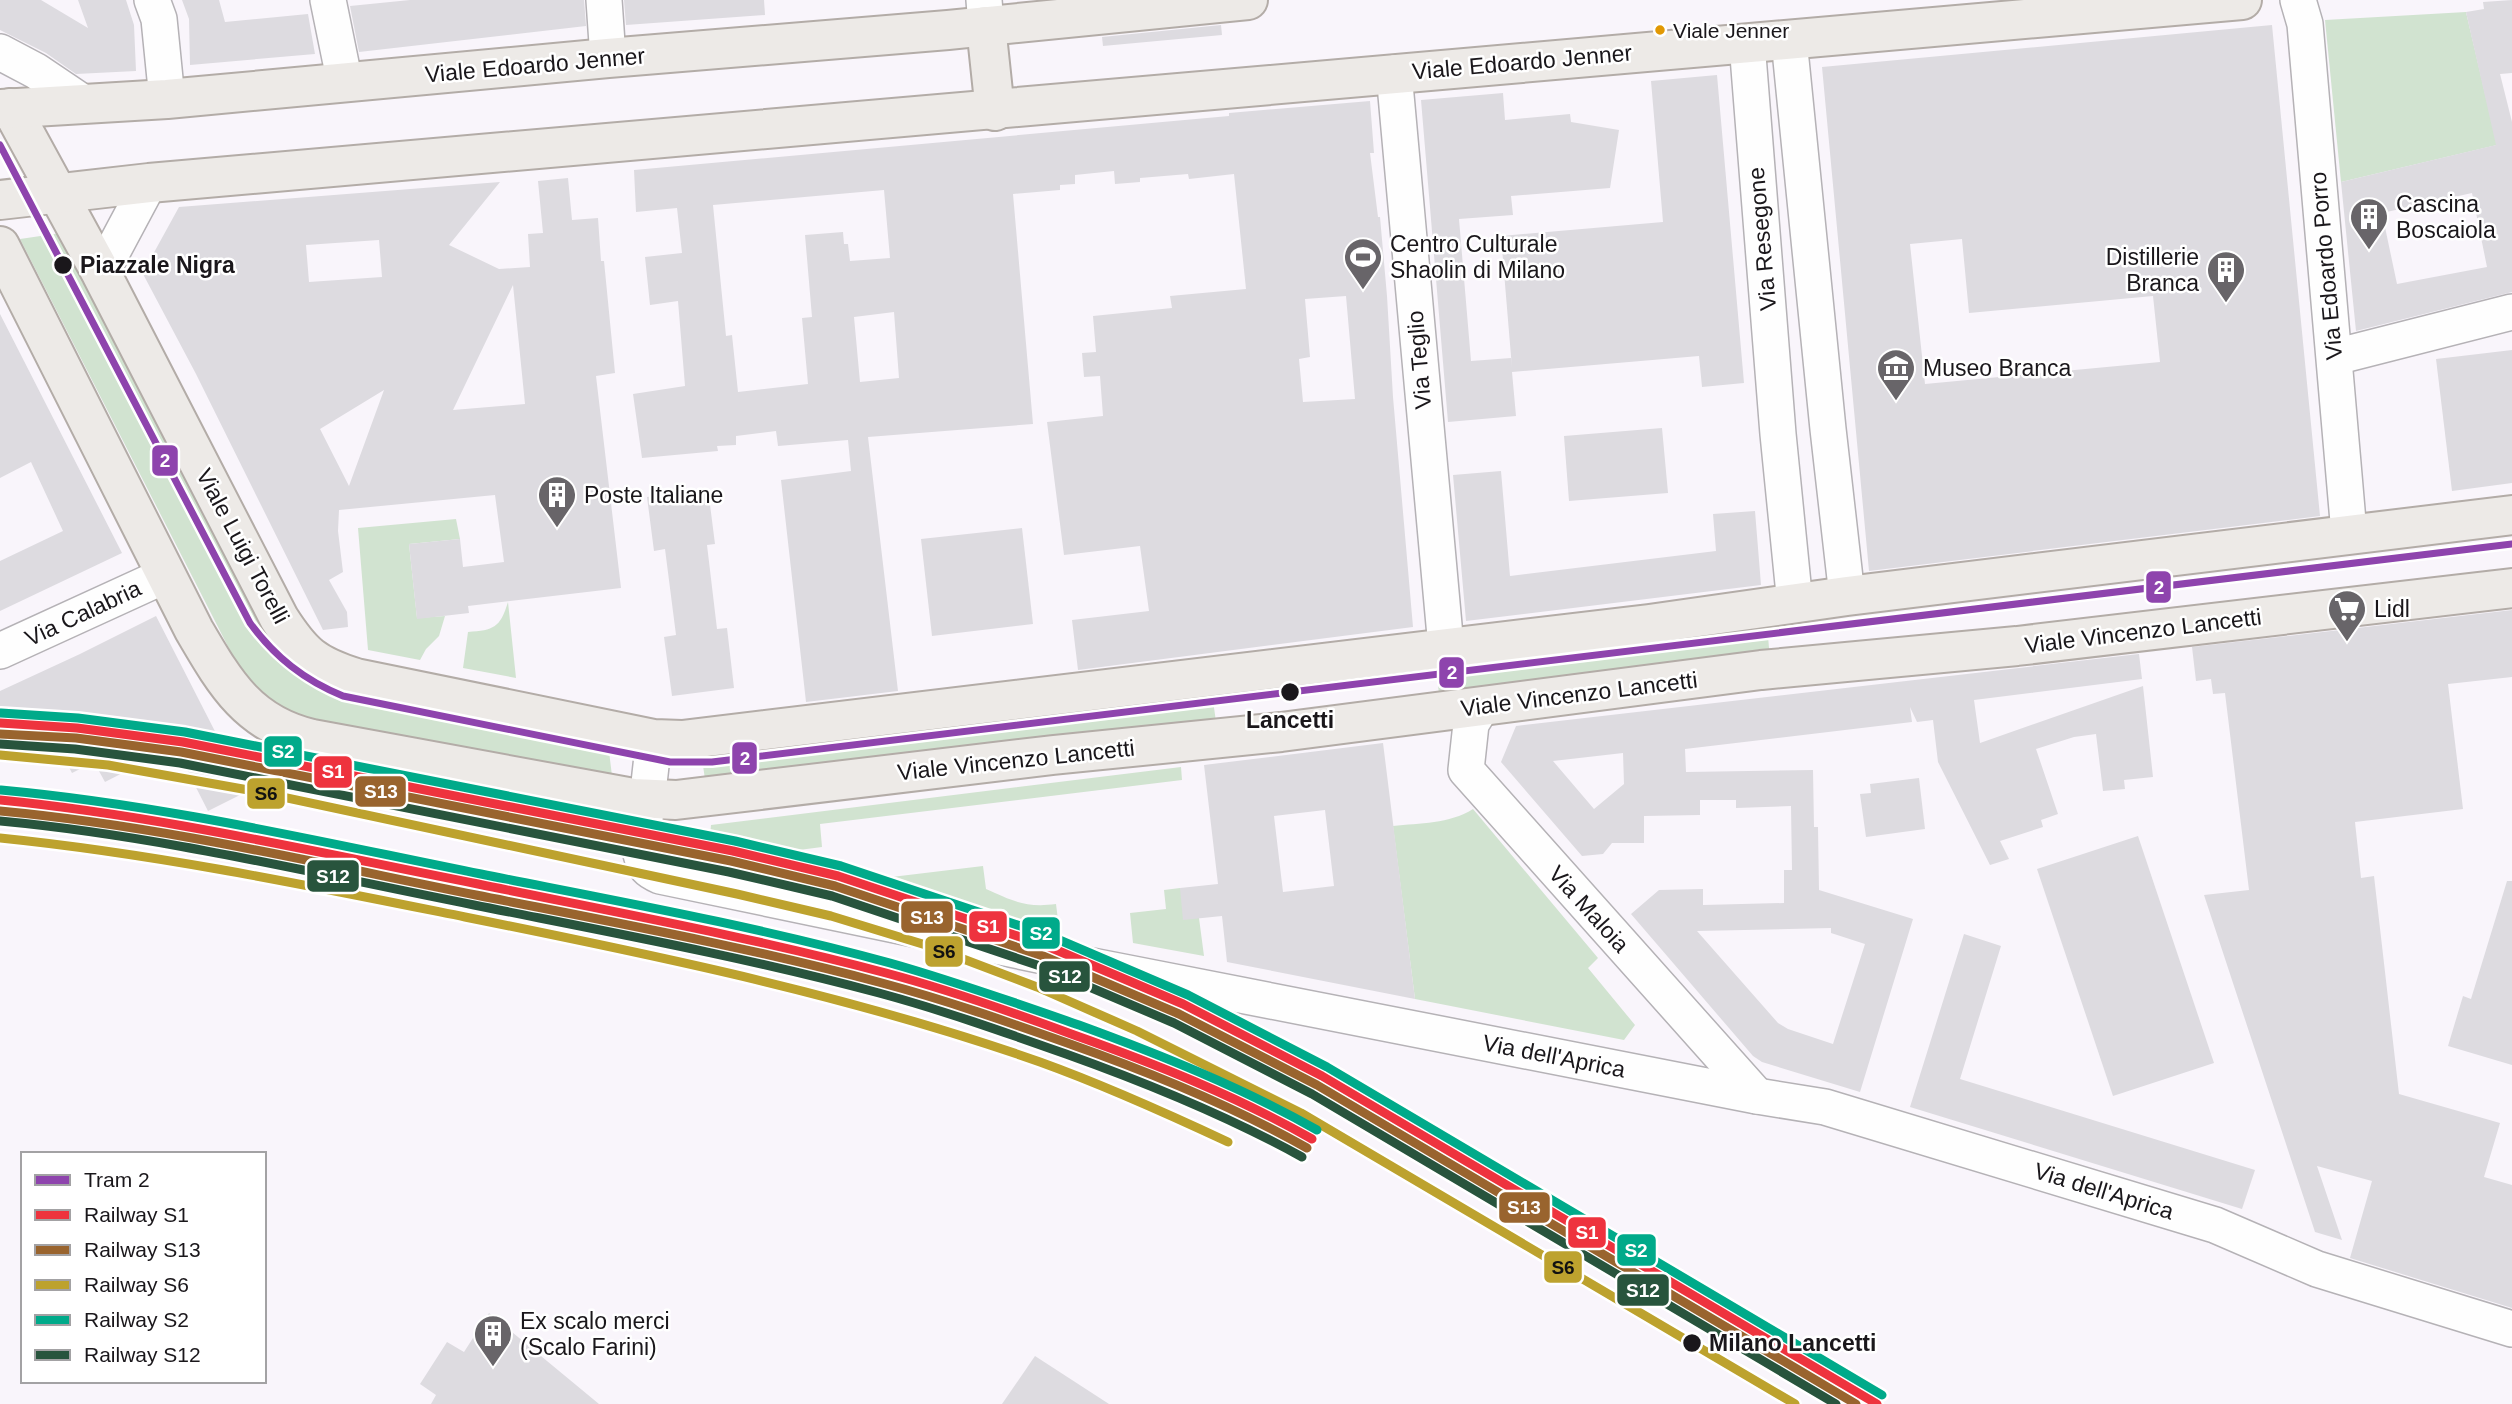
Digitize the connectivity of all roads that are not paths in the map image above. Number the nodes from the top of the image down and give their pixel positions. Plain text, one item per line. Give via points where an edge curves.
1 (152, 0) edge
2 (328, 0) edge
3 (604, 0) edge
4 (1248, 0) edge
5 (2242, 0) edge
6 (2298, 0) edge
7 (2173, 3) edge
8 (985, 13) edge
9 (1789, 40) junction
10 (1747, 43) junction
11 (0, 51) edge
12 (608, 58) junction
13 (1394, 73) junction
14 (345, 83) junction
15 (167, 99) junction
16 (4, 104) edge
17 (85, 104) junction
18 (995, 110) junction
19 (149, 183) junction
20 (57, 192) junction
21 (0, 200) edge
22 (0, 246) edge
23 (101, 273) junction
24 (0, 306) edge
25 (2512, 312) edge
26 (40, 329) junction
27 (2335, 357) junction
28 (1828, 429) junction
29 (1778, 435) junction
30 (2512, 515) edge
31 (2349, 533) junction
32 (166, 575) junction
33 (2512, 588) edge
34 (1847, 596) junction
35 (1796, 604) junction
36 (1446, 647) junction
37 (0, 651) edge
38 (1481, 708) junction
39 (654, 739) junction
40 (647, 800) junction
41 (1757, 1096) junction
42 (2512, 1329) edge

1 - 15 street via 159,19
2 - 14 street
3 - 12 street
4 - 8 main road, Viale Edoardo Jenner
5 - 7 main road, Viale Edoardo Jenner
6 - 27 street, Via Edoardo Porro via 2305,24
7 - 9 main road, Viale Edoardo Jenner
8 - 12 main road, Viale Edoardo Jenner
8 - 18 main road
9 - 10 main road, Viale Edoardo Jenner
9 - 28 street, Via Resegone
10 - 13 main road, Viale Edoardo Jenner
10 - 29 street, Via Resegone
11 - 17 street
12 - 14 main road, Viale Edoardo Jenner
13 - 18 main road, Viale Edoardo Jenner
13 - 36 street, Via Teglio
14 - 15 main road, Viale Edoardo Jenner
15 - 17 main road, Viale Edoardo Jenner
16 - 17 main road, Viale Edoardo Jenner
16 - 20 main road, Viale Luigi Torelli
18 - 19 main road, Viale Edoardo Jenner
19 - 20 main road, Viale Edoardo Jenner
19 - 23 street
20 - 21 main road, Viale Edoardo Jenner
20 - 23 main road, Viale Luigi Torelli
22 - 26 main road
23 - 39 main road, Viale Luigi Torelli via 279,618 310,657 356,678
24 - 26 main road
25 - 27 street
26 - 32 main road
27 - 31 street, Via Edoardo Porro
28 - 29 street
28 - 34 street, Via Resegone
29 - 35 street, Via Resegone
30 - 31 main road
31 - 34 main road
32 - 37 street, Via Calabria
32 - 40 main road, Viale Vincenzo Lancetti via 229,684 251,710 282,731
33 - 38 main road, Viale Vincenzo Lancetti via 2017,646 1760,670
34 - 35 main road
35 - 36 main road
36 - 39 main road via 682,740
38 - 40 main road, Viale Vincenzo Lancetti
38 - 41 street, Via Maloia via 1471,724 1466,771
39 - 40 street
40 - 41 street, Via dell'Aprica via 641,854 649,872 660,876
41 - 42 street, Via dell'Aprica via 1825,1107 2215,1225 2318,1269

